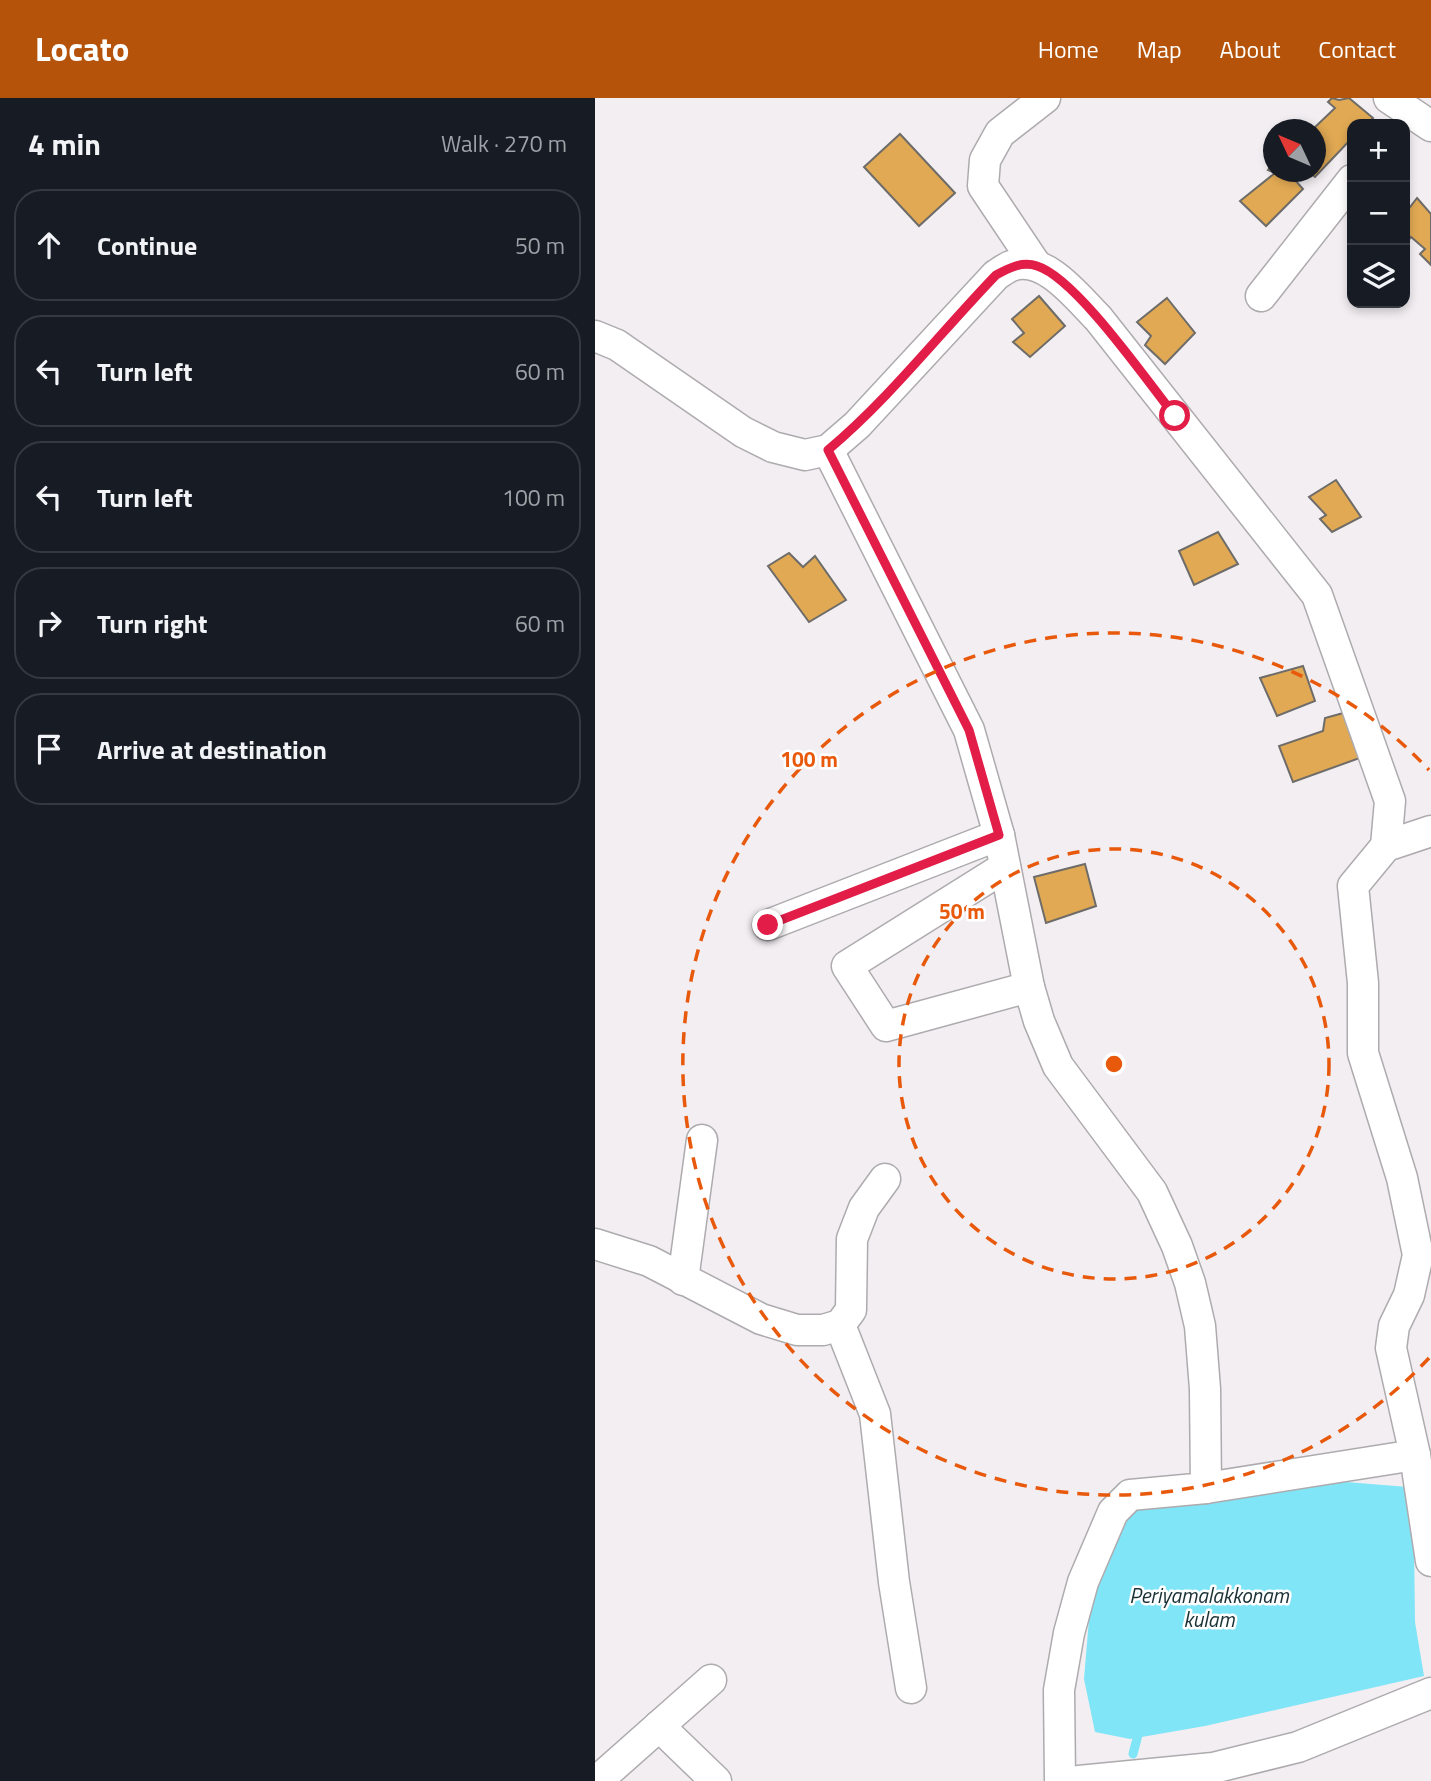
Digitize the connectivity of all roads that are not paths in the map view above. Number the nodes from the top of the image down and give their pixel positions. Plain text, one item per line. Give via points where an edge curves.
1 (1045, 98) edge
2 (1350, 182) edge
3 (1036, 265) junction
4 (1261, 296) dead end
5 (595, 336) edge
6 (828, 450) junction
7 (1431, 831) edge
8 (999, 835) junction
9 (1386, 846) junction
10 (1005, 867) junction
11 (768, 925) dead end
12 (1029, 987) junction
13 (702, 1140) dead end
14 (885, 1179) dead end
15 (595, 1244) edge
16 (683, 1280) junction
17 (840, 1325) junction
18 (1415, 1455) junction
19 (1206, 1488) junction
20 (1431, 1561) edge
21 (711, 1680) dead end
22 (911, 1688) dead end
23 (1431, 1693) edge
24 (659, 1726) junction
25 (596, 1780) edge
26 (716, 1781) edge
27 (1060, 1781) edge
28 (1079, 1781) edge

1 - 3 street via 1000,133 985,160 983,186
2 - 4 street
3 - 6 street via 1013,265 996,275 899,382
3 - 9 street via 1058,278 1098,318 1317,595 1390,801
5 - 6 street via 617,345 743,432 773,447 805,455
6 - 8 street via 969,730
7 - 9 street
8 - 10 street
8 - 11 street
9 - 18 street via 1353,886 1363,983 1363,1053 1402,1178 1417,1255 1391,1348
10 - 12 street
10 - 12 street via 847,966 886,1026
12 - 19 street via 1058,1066 1152,1192 1177,1246 1200,1326
13 - 16 street
14 - 17 street via 864,1208 852,1239 851,1310
15 - 16 street via 649,1261
16 - 17 street via 761,1319 797,1331
17 - 22 street via 875,1414
18 - 19 street
18 - 20 street
19 - 27 street via 1130,1494 1113,1512 1083,1582 1069,1633 1059,1690
21 - 24 street
23 - 28 street via 1274,1753 1213,1768
24 - 25 street
24 - 26 street

